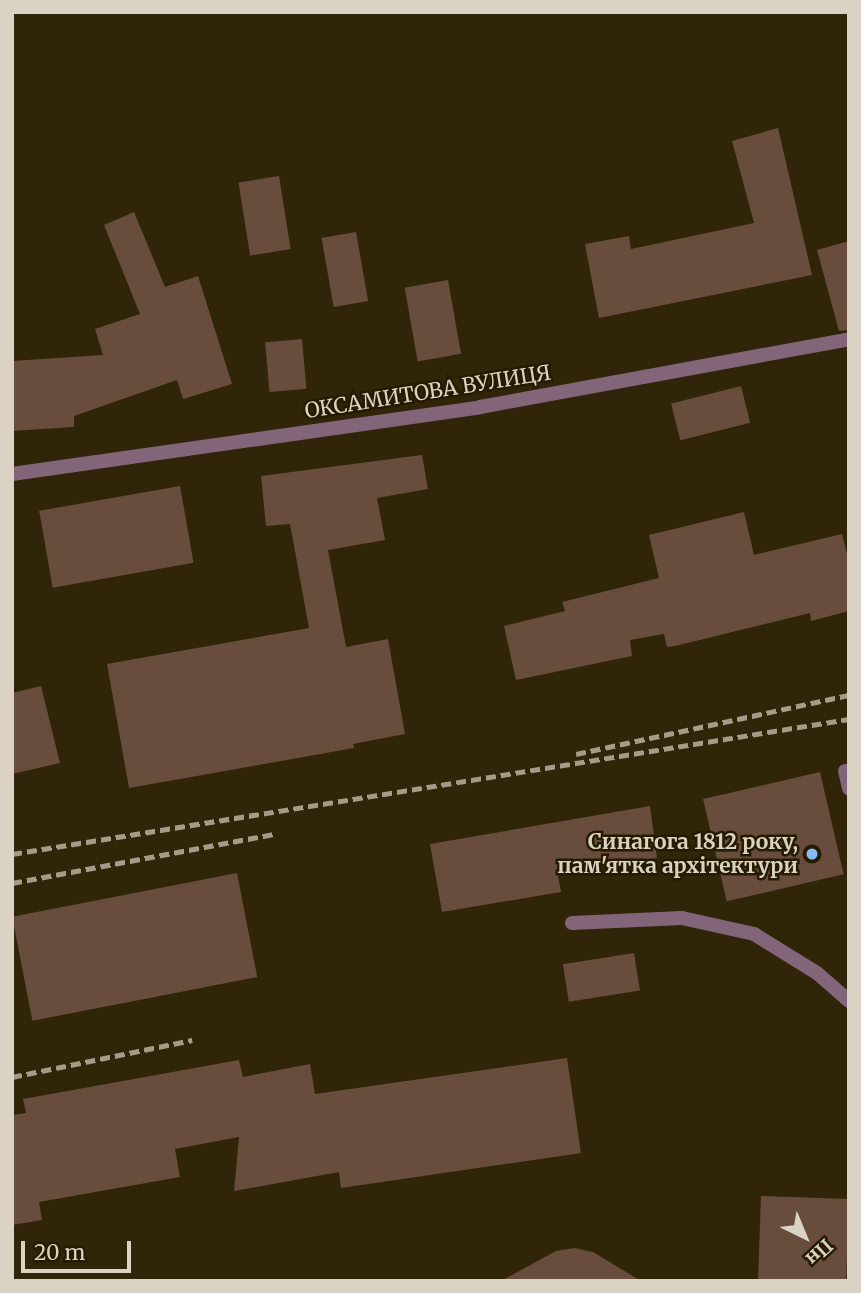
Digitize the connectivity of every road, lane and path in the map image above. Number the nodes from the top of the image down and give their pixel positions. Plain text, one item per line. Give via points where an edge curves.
1 (849, 339) edge
2 (12, 474) edge
3 (845, 771) dead end
4 (849, 789) edge
5 (572, 923) dead end
6 (849, 1001) edge

1 - 2 street, ОКСАМИТОВА ВУЛИЦЯ via 480,407
3 - 4 street
5 - 6 street via 682,918 754,934 817,973

